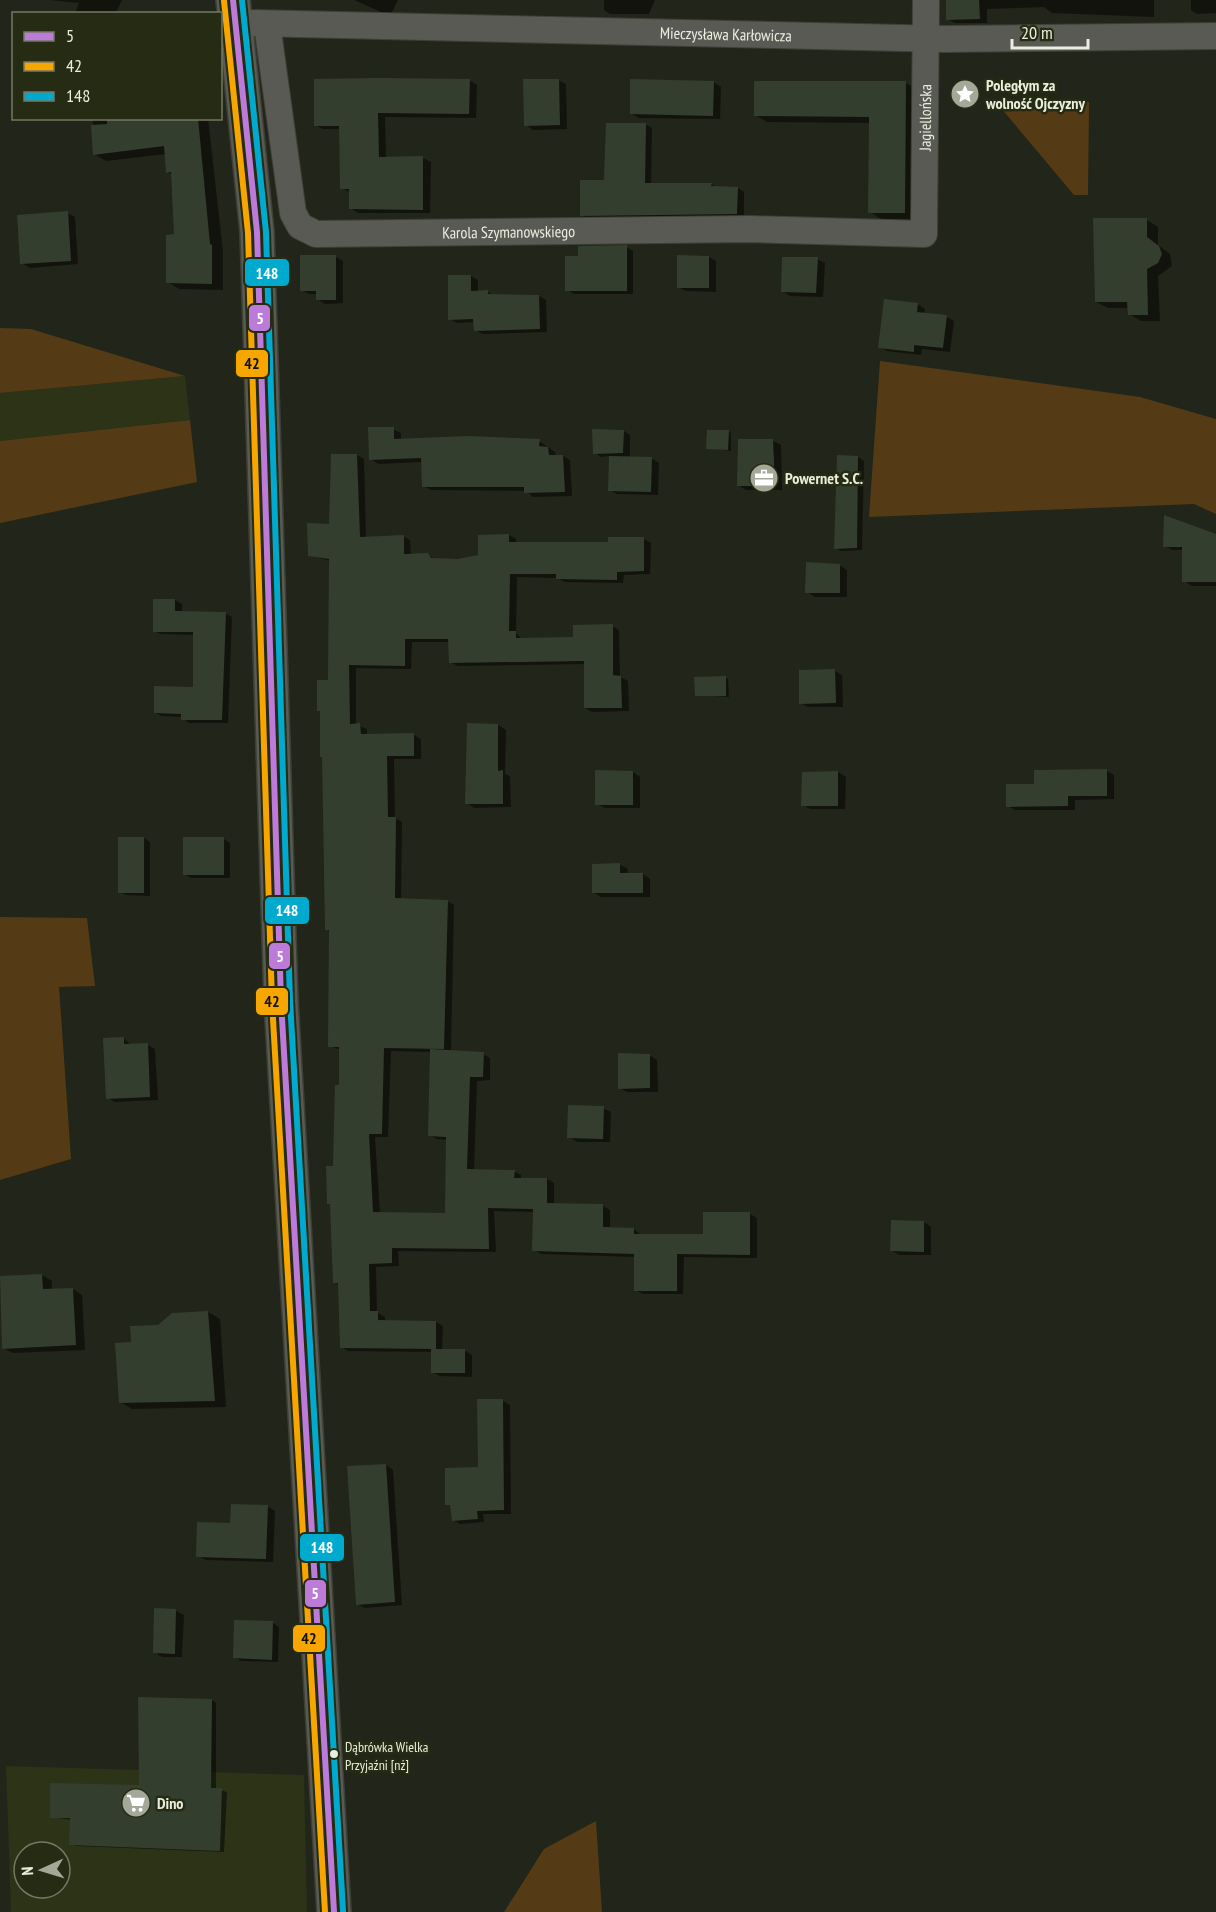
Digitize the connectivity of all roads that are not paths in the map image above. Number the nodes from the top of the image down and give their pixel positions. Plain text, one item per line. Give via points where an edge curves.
1 (927, 0) edge
2 (246, 15) edge
3 (1216, 36) edge
4 (926, 37) junction
5 (924, 234) joint
6 (334, 1912) edge

1 - 4 street, Jagiellońska
2 - 4 street, Mieczysława Karłowicza
2 - 5 street, Karola Szymanowskiego via 293,213 300,226 316,234 737,230
2 - 6 street via 281,1001
3 - 4 street, Mieczysława Karłowicza
4 - 5 street, Jagiellońska

